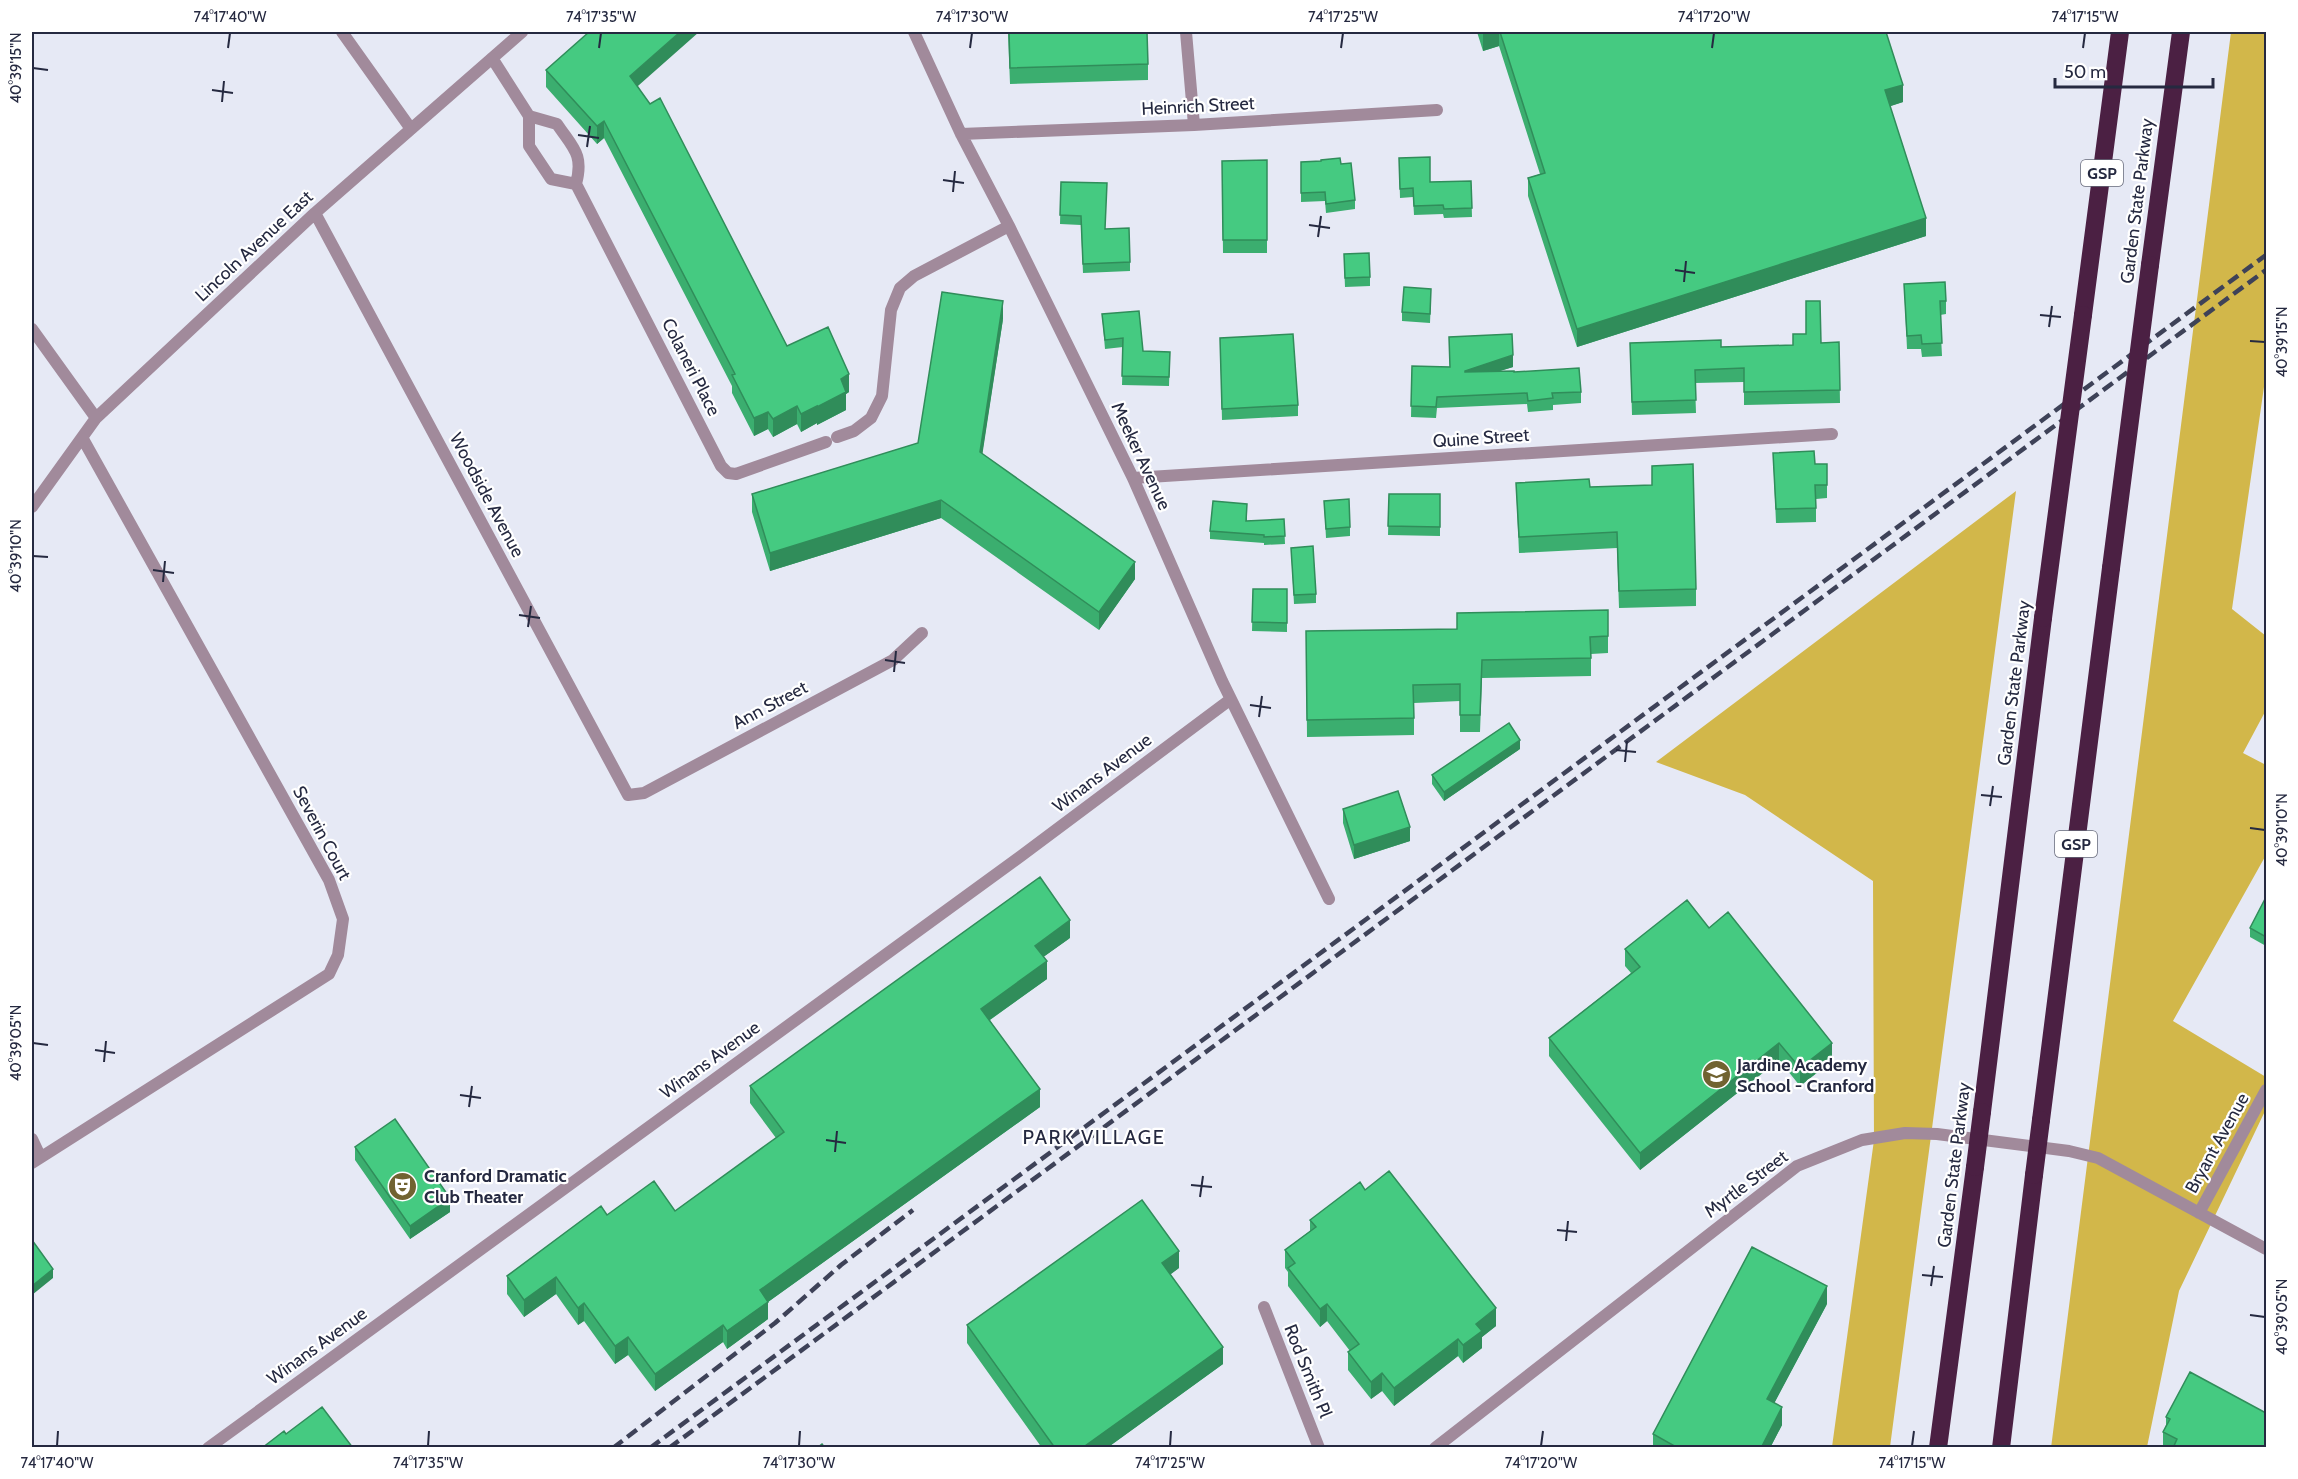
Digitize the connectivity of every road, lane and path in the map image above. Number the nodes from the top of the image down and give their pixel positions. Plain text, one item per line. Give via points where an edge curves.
1 (342, 32) edge
2 (522, 32) edge
3 (914, 32) edge
4 (1186, 32) edge
5 (2120, 32) edge
6 (2181, 32) edge
7 (492, 58) junction
8 (1437, 110) dead end
9 (529, 116) junction
10 (1194, 125) junction
11 (411, 129) junction
12 (961, 134) junction
13 (576, 184) junction
14 (315, 213) junction
15 (1009, 226) junction
16 (32, 329) edge
17 (96, 418) junction
18 (1832, 434) dead end
19 (82, 439) junction
20 (1133, 478) junction
21 (32, 507) edge
22 (922, 633) dead end
23 (1231, 699) junction
24 (628, 795) joint
25 (1329, 899) dead end
26 (2266, 1090) edge
27 (32, 1139) edge
28 (36, 1160) edge
29 (2199, 1213) junction
30 (2266, 1249) edge
31 (1264, 1307) dead end
32 (208, 1448) edge
33 (1319, 1448) edge
34 (1435, 1448) edge
35 (1938, 1448) edge
36 (2001, 1448) edge

1 - 11 street
2 - 7 street, Lincoln Avenue East
3 - 12 street, Meeker Avenue
4 - 10 street
5 - 35 highway, Garden State Parkway / GSP, bridge
6 - 36 highway, Garden State Parkway / GSP, bridge
7 - 9 street
7 - 11 street, Lincoln Avenue East
8 - 10 street, Heinrich Street
9 - 13 street via 529,146 551,179
9 - 13 street, Colaneri Place via 557,124 579,158 581,167
10 - 12 street, Heinrich Street
11 - 14 street, Lincoln Avenue East
12 - 15 street, Meeker Avenue
13 - 15 street, Colaneri Place via 721,466 736,474 854,431 871,418 882,396 891,310 900,288 914,276
14 - 17 street, Lincoln Avenue East
14 - 24 street, Woodside Avenue
15 - 20 street, Meeker Avenue
16 - 17 street
17 - 19 street, Lincoln Avenue East
18 - 20 street, Quine Street
19 - 21 street, Lincoln Avenue East
19 - 28 street, Severin Court via 329,880 343,919 338,955 328,974
20 - 23 street, Meeker Avenue
22 - 24 street, Ann Street via 893,660 644,792
23 - 25 street, Meeker Avenue
23 - 32 street, Winans Avenue
26 - 29 street, Bryant Avenue
27 - 28 street
29 - 30 street, Myrtle Street
29 - 34 street, Myrtle Street via 2113,1165 2083,1154 1920,1132 1863,1140 1797,1166
31 - 33 street, Rod Smith Pl

